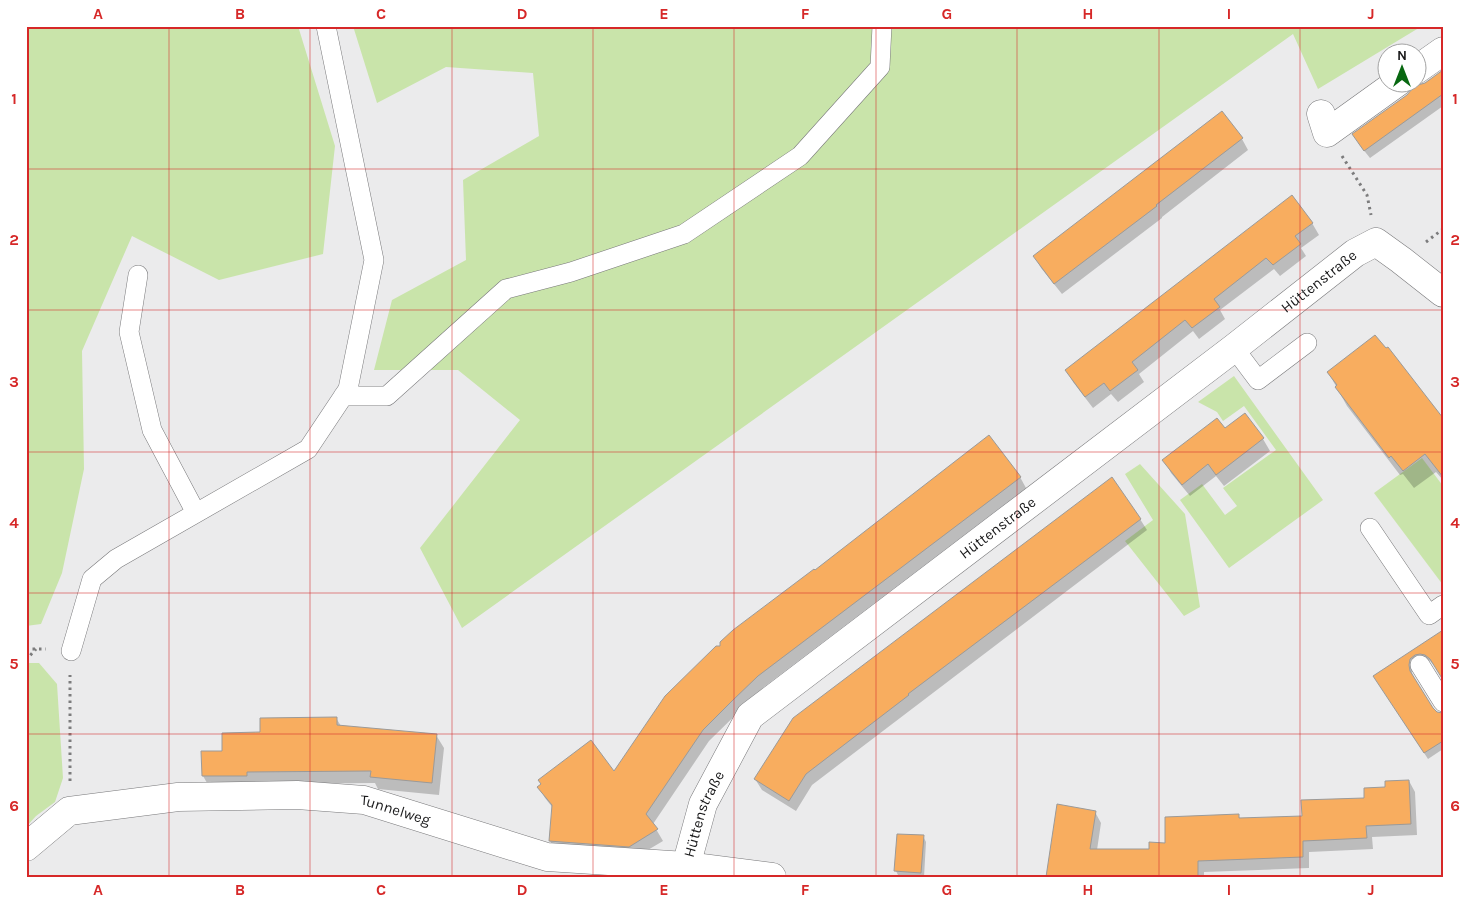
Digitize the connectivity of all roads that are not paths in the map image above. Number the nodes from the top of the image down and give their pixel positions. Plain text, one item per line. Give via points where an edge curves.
1 (326, 26) edge
2 (882, 26) edge
3 (1443, 51) edge
4 (1426, 63) edge
5 (1380, 92) edge
6 (1324, 124) road end
7 (138, 275) dead end
8 (1443, 293) edge
9 (1307, 343) dead end
10 (1234, 348) junction
11 (343, 396) junction
12 (196, 513) junction
13 (1370, 528) dead end
14 (1443, 605) edge
15 (70, 651) road end
16 (1420, 665) dead end
17 (1443, 702) edge
18 (26, 847) edge
19 (686, 866) junction
20 (772, 877) edge

1 - 11 lane via 374,260 348,390
2 - 11 lane via 880,67 800,156 684,234 571,272 506,289 387,396
3 - 4 street
5 - 6 street
7 - 12 lane via 129,332 152,430
8 - 10 street, Hüttenstraße via 1376,242 1355,253
9 - 10 lane via 1258,380
10 - 19 street, Hüttenstraße via 750,716 703,804
11 - 12 lane via 308,449
12 - 15 lane via 116,559 92,579
13 - 14 lane via 1429,615
16 - 17 lane
18 - 19 street, Tunnelweg via 69,811 178,797 297,795 364,800 547,857
19 - 20 street, Tunnelweg

